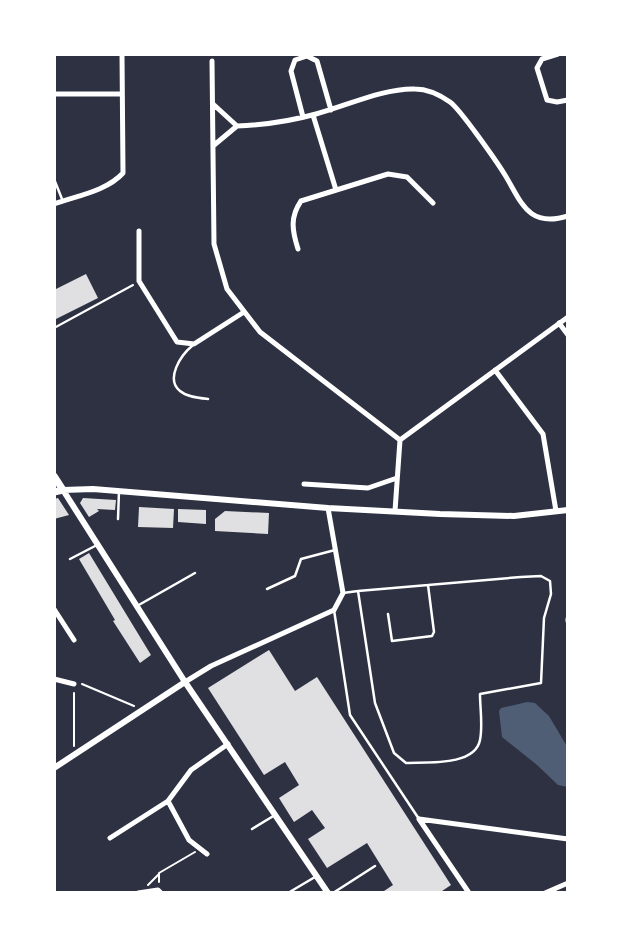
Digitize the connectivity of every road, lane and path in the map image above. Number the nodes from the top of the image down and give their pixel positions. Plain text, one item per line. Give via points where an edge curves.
1 (122, 54) edge
2 (558, 54) edge
3 (212, 61) dead end
4 (54, 94) edge
5 (121, 94) junction
6 (568, 100) edge
7 (213, 104) junction
8 (331, 110) junction
9 (313, 115) junction
10 (303, 117) junction
11 (237, 126) junction
12 (213, 146) junction
13 (54, 179) edge
14 (336, 190) junction
15 (63, 201) junction
16 (433, 203) dead end
17 (54, 204) edge
18 (568, 216) edge
19 (139, 232) dead end
20 (298, 249) dead end
21 (139, 281) junction
22 (244, 312) junction
23 (568, 317) edge
24 (559, 323) junction
25 (54, 328) edge
26 (568, 335) edge
27 (194, 344) junction
28 (495, 370) junction
29 (208, 399) dead end
30 (400, 440) junction
31 (54, 476) edge
32 (397, 478) junction
33 (304, 484) dead end
34 (58, 491) edge
35 (118, 491) junction
36 (328, 508) junction
37 (568, 510) edge
38 (395, 511) junction
39 (556, 511) junction
40 (118, 519) dead end
41 (97, 545) junction
42 (335, 550) junction
43 (70, 559) dead end
44 (195, 573) dead end
45 (428, 585) junction
46 (267, 589) dead end
47 (358, 591) junction
48 (343, 593) junction
49 (136, 606) junction
50 (54, 609) edge
51 (334, 610) junction
52 (388, 614) dead end
53 (74, 640) dead end
54 (54, 679) edge
55 (185, 682) junction
56 (74, 684) junction
57 (142, 710) junction
58 (228, 744) junction
59 (74, 755) junction
60 (54, 768) edge
61 (168, 801) junction
62 (275, 815) junction
63 (419, 819) junction
64 (252, 829) dead end
65 (110, 838) dead end
66 (568, 839) edge
67 (207, 854) dead end
68 (190, 856) dead end
69 (375, 866) dead end
70 (159, 873) junction
71 (317, 876) junction
72 (568, 883) edge
73 (160, 891) edge
74 (140, 892) edge
75 (288, 893) edge
76 (331, 893) edge
77 (469, 893) edge
78 (545, 893) edge

1 - 5 street
2 - 6 street via 542,59 537,68 547,100
3 - 7 street
4 - 5 street
5 - 15 street via 123,173 105,186
7 - 11 street
7 - 12 street
8 - 9 street
8 - 10 street via 317,61 307,56 295,60 291,71
8 - 18 street via 396,91 434,93 452,103 504,173 520,203 533,215 552,220
9 - 10 street
9 - 14 street
10 - 11 street
11 - 12 street
12 - 22 street via 214,244 227,289
13 - 15 lane
14 - 16 street via 388,174 407,177
14 - 20 street via 300,201 292,214
15 - 17 street
19 - 21 street
21 - 25 path
21 - 27 street via 177,342
22 - 27 street
22 - 30 street via 260,332
23 - 24 street
24 - 26 street
24 - 28 street
27 - 29 lane via 182,355 174,379 181,392
28 - 30 street
28 - 39 street via 542,434
30 - 32 street
31 - 34 main road
32 - 33 street via 368,488
32 - 38 street
34 - 35 street
34 - 41 street
35 - 36 street
35 - 40 lane
36 - 38 street
36 - 42 street
37 - 39 street
38 - 39 street via 513,516
41 - 43 lane
41 - 49 street
42 - 46 lane via 301,559 295,576
42 - 48 street
44 - 49 lane
45 - 47 lane
45 - 47 lane via 541,576 550,581 541,683 480,694 480,740 475,753 465,758 406,764 394,753 375,703
45 - 52 lane via 432,636 392,641
47 - 48 lane
48 - 51 street
49 - 55 street
50 - 53 street
51 - 55 street
51 - 63 lane via 350,715
54 - 56 street
55 - 57 street
55 - 58 street
56 - 57 path via 84,683
56 - 59 path
57 - 59 street
58 - 61 street via 191,770
58 - 62 street
59 - 60 street
61 - 65 street
61 - 67 street via 189,840
62 - 64 lane
62 - 71 street
63 - 66 street
63 - 77 street
68 - 70 path
69 - 76 lane
70 - 73 path
70 - 74 path
71 - 75 lane
71 - 76 street
72 - 78 street
73 - 74 street

